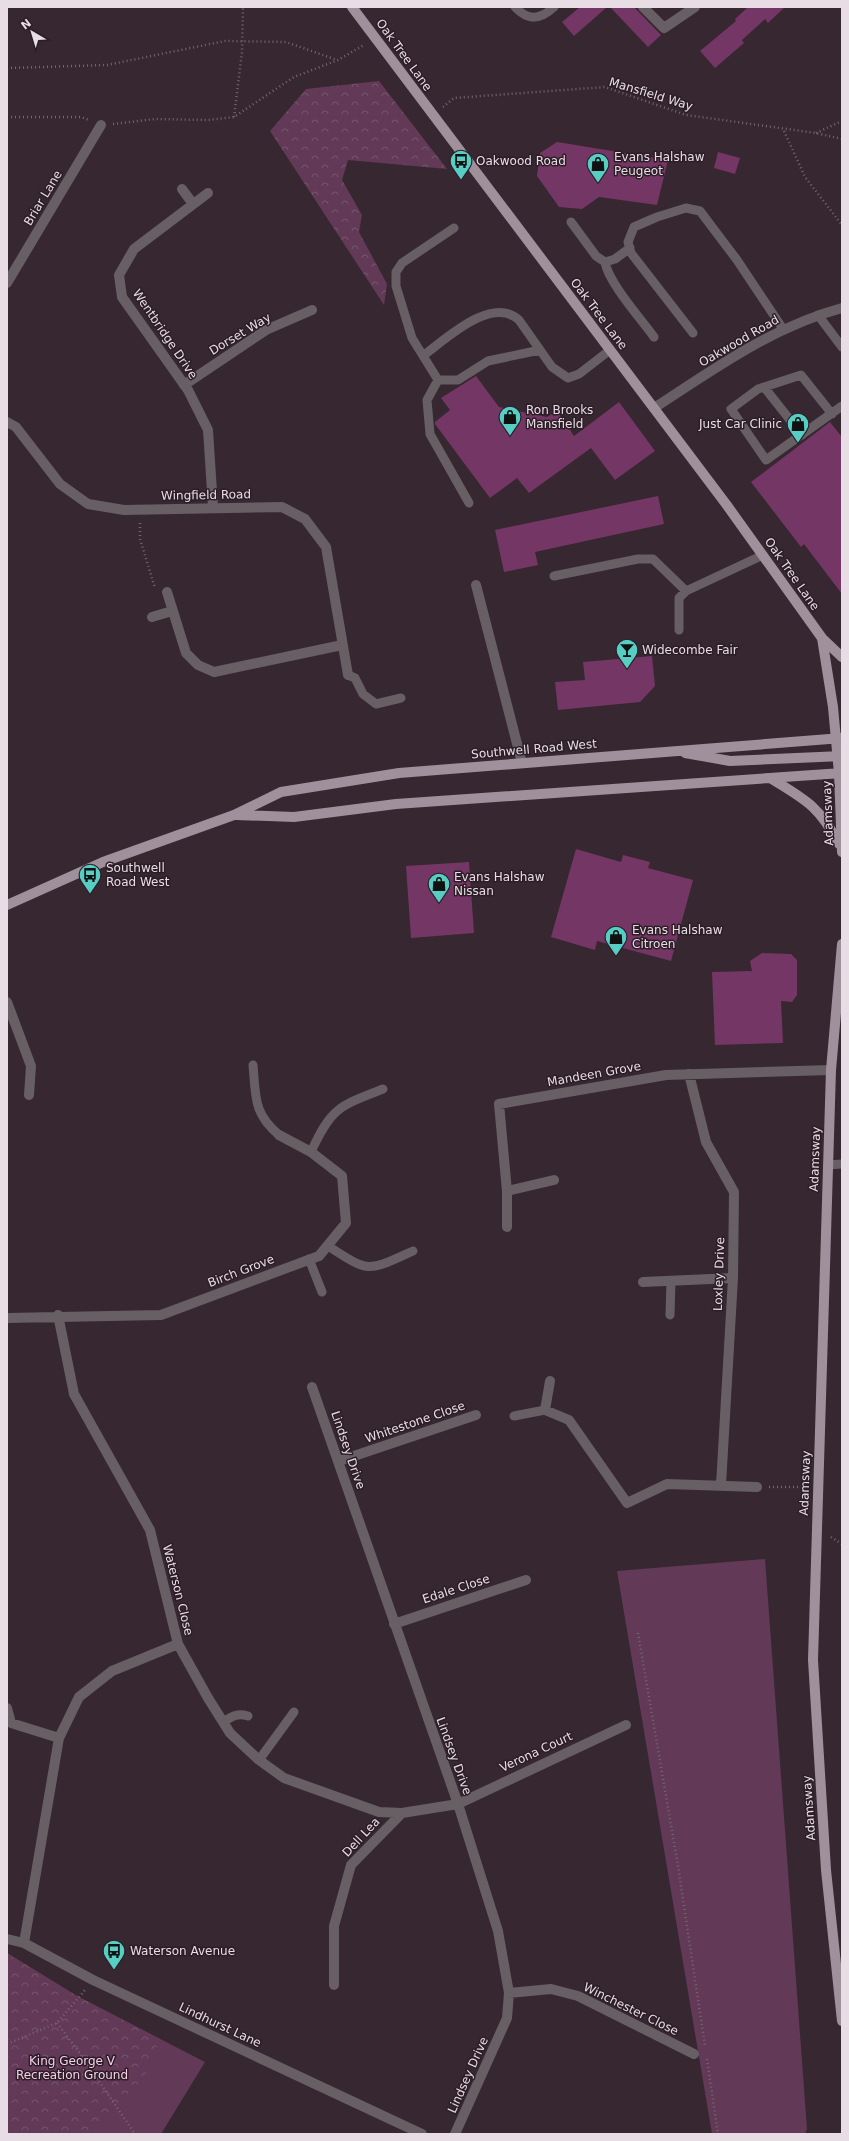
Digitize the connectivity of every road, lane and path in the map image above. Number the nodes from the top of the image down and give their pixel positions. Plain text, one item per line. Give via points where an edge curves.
1 (242, 7) edge
2 (352, 7) edge
3 (515, 7) edge
4 (554, 7) edge
5 (643, 7) edge
6 (694, 7) edge
7 (375, 39) junction
8 (241, 41) junction
9 (338, 60) junction
10 (7, 68) edge
11 (454, 98) dead end
12 (7, 117) edge
13 (234, 117) junction
14 (842, 121) edge
15 (101, 125) junction
16 (784, 130) junction
17 (816, 133) junction
18 (842, 140) edge
19 (182, 189) dead end
20 (208, 193) dead end
21 (193, 204) junction
22 (571, 222) dead end
23 (842, 225) edge
24 (454, 228) dead end
25 (630, 248) junction
26 (605, 262) junction
27 (7, 283) edge
28 (842, 308) edge
29 (312, 310) dead end
30 (818, 315) junction
31 (783, 329) junction
32 (693, 333) dead end
33 (654, 337) dead end
34 (842, 347) edge
35 (540, 350) junction
36 (610, 350) junction
37 (424, 355) junction
38 (438, 380) junction
39 (184, 385) junction
40 (764, 387) junction
41 (842, 406) edge
42 (654, 408) junction
43 (832, 414) junction
44 (7, 422) edge
45 (802, 435) junction
46 (469, 503) dead end
47 (213, 507) junction
48 (139, 509) junction
49 (763, 555) junction
50 (554, 576) dead end
51 (476, 585) dead end
52 (686, 591) junction
53 (167, 592) joint
54 (172, 611) junction
55 (152, 618) dead end
56 (679, 630) dead end
57 (822, 638) junction
58 (342, 645) junction
59 (842, 657) edge
60 (348, 675) joint
61 (402, 698) dead end
62 (840, 740) edge
63 (671, 751) junction
64 (840, 755) edge
65 (522, 763) junction
66 (841, 773) edge
67 (770, 778) junction
68 (234, 815) junction
69 (841, 849) edge
70 (7, 905) edge
71 (842, 944) edge
72 (7, 1002) edge
73 (253, 1065) dead end
74 (831, 1070) junction
75 (689, 1074) junction
76 (383, 1089) dead end
77 (29, 1095) dead end
78 (279, 1134) joint
79 (311, 1152) junction
80 (842, 1164) edge
81 (828, 1165) junction
82 (554, 1180) dead end
83 (506, 1191) junction
84 (507, 1227) dead end
85 (328, 1246) junction
86 (413, 1251) dead end
87 (309, 1259) junction
88 (733, 1278) junction
89 (671, 1281) junction
90 (643, 1282) dead end
91 (322, 1292) dead end
92 (58, 1315) junction
93 (670, 1315) dead end
94 (7, 1318) edge
95 (550, 1382) dead end
96 (312, 1387) dead end
97 (545, 1410) junction
98 (476, 1415) dead end
99 (514, 1416) dead end
100 (339, 1461) junction
101 (721, 1485) junction
102 (757, 1487) joint
103 (818, 1487) junction
104 (526, 1580) dead end
105 (394, 1624) junction
106 (638, 1633) dead end
107 (178, 1644) junction
108 (7, 1708) edge
109 (294, 1712) dead end
110 (248, 1716) dead end
111 (223, 1722) junction
112 (626, 1725) dead end
113 (58, 1738) junction
114 (259, 1760) junction
115 (458, 1804) junction
116 (402, 1813) junction
117 (7, 1939) edge
118 (24, 1943) junction
119 (93, 1980) junction
120 (334, 1985) dead end
121 (509, 1993) junction
122 (842, 2021) edge
123 (57, 2023) junction
124 (7, 2044) edge
125 (705, 2047) dead end
126 (694, 2054) dead end
127 (706, 2055) dead end
128 (135, 2134) edge
129 (422, 2134) edge
130 (455, 2134) edge
131 (718, 2134) edge

1 - 8 path
2 - 7 main road, Oak Tree Lane
3 - 4 lane via 530,17 546,14
5 - 6 street via 664,28
7 - 9 path
7 - 36 main road, Oak Tree Lane
8 - 9 path via 286,42
8 - 10 path via 225,41 107,65
8 - 13 path via 239,90
9 - 13 path via 294,77
11 - 16 path, Mansfield Way via 605,87 686,115
12 - 15 path via 81,117
13 - 15 path via 208,120 155,119
14 - 17 path
15 - 27 street, Briar Lane
16 - 17 path, Mansfield Way
16 - 23 path via 806,177
17 - 18 path, Mansfield Way
19 - 21 street
20 - 21 street, Wentbridge Drive
21 - 39 street, Wentbridge Drive via 134,249 119,275 122,297
22 - 26 lane via 596,256
24 - 37 lane via 402,263 396,272 396,286 412,338
25 - 26 lane via 615,259
25 - 31 lane via 628,242 634,227 686,208 700,211 737,260
25 - 32 lane via 631,253
26 - 33 lane via 606,270
28 - 30 street, Oakwood Road
29 - 39 street, Dorset Way via 266,330
30 - 31 street, Oakwood Road
30 - 34 lane
31 - 42 street, Oakwood Road via 743,351
35 - 36 lane via 552,367 568,378 579,374
35 - 37 lane via 519,320 512,314 502,311 474,319
35 - 38 lane via 488,361 458,380
36 - 42 main road, Oak Tree Lane
37 - 38 lane
38 - 46 lane via 427,400 430,434
39 - 47 street, Wentbridge Drive via 208,430
40 - 43 lane via 801,375
40 - 45 lane
40 - 45 lane via 758,388 731,409 766,460
41 - 43 lane
42 - 49 main road, Oak Tree Lane
43 - 45 lane
44 - 48 street, Wingfield Road via 16,427 60,484 88,504 124,510
47 - 48 street, Wingfield Road
47 - 58 street, Wingfield Road via 282,507 305,519 326,547
48 - 53 path via 140,539 156,590
49 - 52 lane
49 - 57 main road, Oak Tree Lane
50 - 52 lane via 638,559 653,559
51 - 65 street
52 - 56 lane via 679,598
53 - 54 street
54 - 55 street
54 - 58 street via 186,652 198,665 214,672
57 - 59 main road, Oak Tree Lane
57 - 62 main road, Oak Tree Lane
58 - 60 street, Wingfield Road
60 - 61 lane via 355,678 363,694 376,704
62 - 63 main road, Southwell Road West
62 - 64 main road, Oak Tree Lane
63 - 64 main road via 730,761
63 - 65 main road, Southwell Road West
64 - 66 main road, Adamsway
65 - 68 main road, Southwell Road West via 399,772 281,792
66 - 67 main road, Southwell Road West
66 - 69 main road, Adamsway
67 - 68 main road, Southwell Road West via 396,804 294,817
67 - 69 main road via 816,808 828,823
68 - 70 main road, Southwell Road West via 103,862
71 - 74 main road, Adamsway
72 - 77 street via 31,1066
73 - 78 lane via 258,1106 266,1124
74 - 75 street, Mandeen Grove
74 - 81 main road, Adamsway
75 - 83 street, Mandeen Grove via 666,1075 499,1104
75 - 88 street, Loxley Drive via 706,1142 734,1192
76 - 79 lane via 347,1103 333,1114 323,1126
78 - 79 street, Birch Grove
79 - 85 street, Birch Grove via 342,1176 346,1223
80 - 81 lane
81 - 103 main road, Adamsway
82 - 83 street
83 - 84 street
85 - 86 lane via 354,1263 368,1268 383,1265
85 - 87 street, Birch Grove via 319,1256
87 - 91 lane
87 - 92 street, Birch Grove via 161,1315
88 - 89 street
88 - 101 street, Loxley Drive
89 - 90 street
89 - 93 lane
92 - 94 street, Birch Grove
92 - 107 street, Waterson Close via 74,1394 150,1530
95 - 97 street
96 - 100 street, Lindsey Drive
97 - 99 lane
97 - 101 street via 569,1420 627,1503 667,1484
98 - 100 street, Whitestone Close
100 - 105 street, Lindsey Drive
101 - 102 street
102 - 103 path
103 - 122 main road, Adamsway via 813,1660 826,1870
104 - 105 street, Edale Close
105 - 115 street, Lindsey Drive
106 - 125 path via 678,1866
107 - 111 street, Waterson Close
107 - 113 street via 112,1671 79,1697
108 - 113 street via 11,1723
109 - 114 lane
110 - 111 lane via 239,1713
111 - 114 street, Waterson Close via 230,1733
112 - 115 street, Verona Court
113 - 118 street
114 - 116 street, Waterson Close via 284,1778 379,1812
115 - 116 street
115 - 121 street, Lindsey Drive via 498,1931
116 - 120 street, Dell Lea via 351,1865 334,1926
117 - 118 street, Lindhurst Lane
118 - 119 street, Lindhurst Lane
119 - 123 path
119 - 129 street, Lindhurst Lane
121 - 126 street, Winchester Close via 552,1989 578,1996
121 - 130 street, Lindsey Drive via 507,2018
123 - 124 path
123 - 128 path
127 - 131 path

